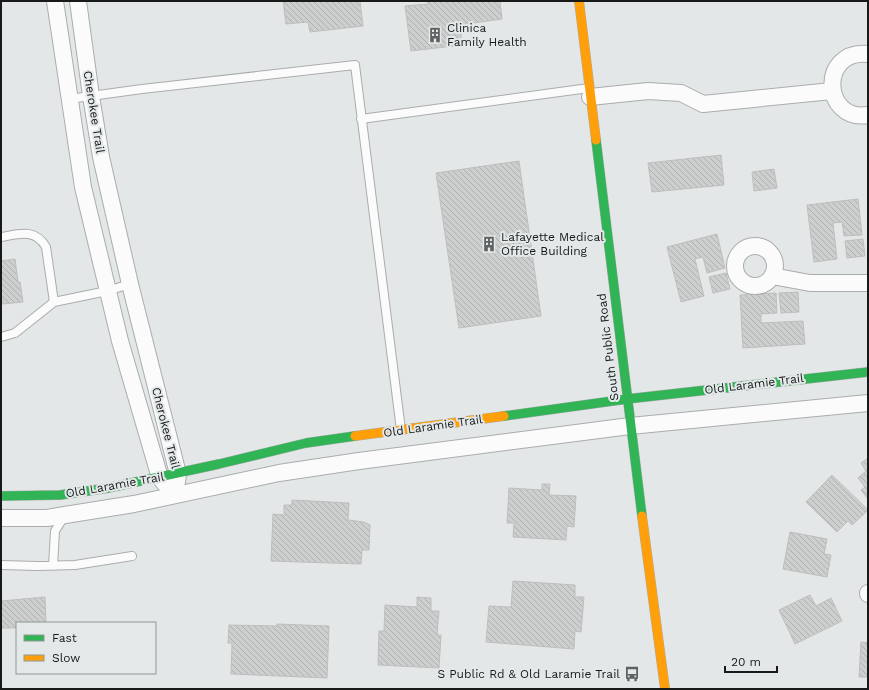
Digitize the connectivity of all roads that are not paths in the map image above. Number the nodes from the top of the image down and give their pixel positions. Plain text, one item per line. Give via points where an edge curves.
1 (55, 1) edge
2 (78, 1) edge
3 (579, 1) edge
4 (868, 54) edge
5 (832, 91) junction
6 (590, 92) junction
7 (91, 96) junction
8 (69, 99) junction
9 (868, 115) edge
10 (362, 119) junction
11 (1, 237) edge
12 (772, 276) dead end
13 (868, 283) edge
14 (130, 284) junction
15 (107, 290) junction
16 (54, 302) junction
17 (1, 337) edge
18 (868, 372) edge
19 (627, 399) junction
20 (868, 403) edge
21 (630, 426) junction
22 (401, 430) junction
23 (178, 474) junction
24 (160, 478) junction
25 (174, 495) junction
26 (1, 496) edge
27 (65, 515) junction
28 (1, 518) edge
29 (132, 556) dead end
30 (1, 565) edge
31 (53, 566) junction
32 (665, 689) edge

1 - 8 street, Cherokee Trail
2 - 7 street, Cherokee Trail
3 - 6 street, South Public Road
4 - 5 street via 853,55 838,65 834,73
5 - 6 street via 703,104 681,93
5 - 9 street via 835,99 847,112
6 - 10 lane
6 - 19 street, South Public Road
7 - 8 lane
7 - 10 lane via 355,65
7 - 14 street, Cherokee Trail via 101,157
8 - 15 street, Cherokee Trail via 83,187
10 - 22 lane
11 - 16 lane via 25,233 42,239 46,247
12 - 13 street via 810,282
14 - 15 lane
14 - 23 street, Cherokee Trail
15 - 16 lane
15 - 24 street, Cherokee Trail
16 - 17 lane via 15,333
18 - 19 street, Old Laramie Trail
19 - 21 street, South Public Road
19 - 22 street, Old Laramie Trail
20 - 21 street, Old Laramie Trail
21 - 25 street, Old Laramie Trail via 279,473
21 - 32 street, South Public Road
22 - 23 street, Old Laramie Trail via 306,443
23 - 24 street, Old Laramie Trail
23 - 25 street, Cherokee Trail
24 - 25 street, Cherokee Trail
24 - 26 street, Old Laramie Trail via 60,495
25 - 27 street, Old Laramie Trail
27 - 28 street, Old Laramie Trail via 46,518
27 - 31 lane via 56,531
29 - 31 lane
30 - 31 lane

